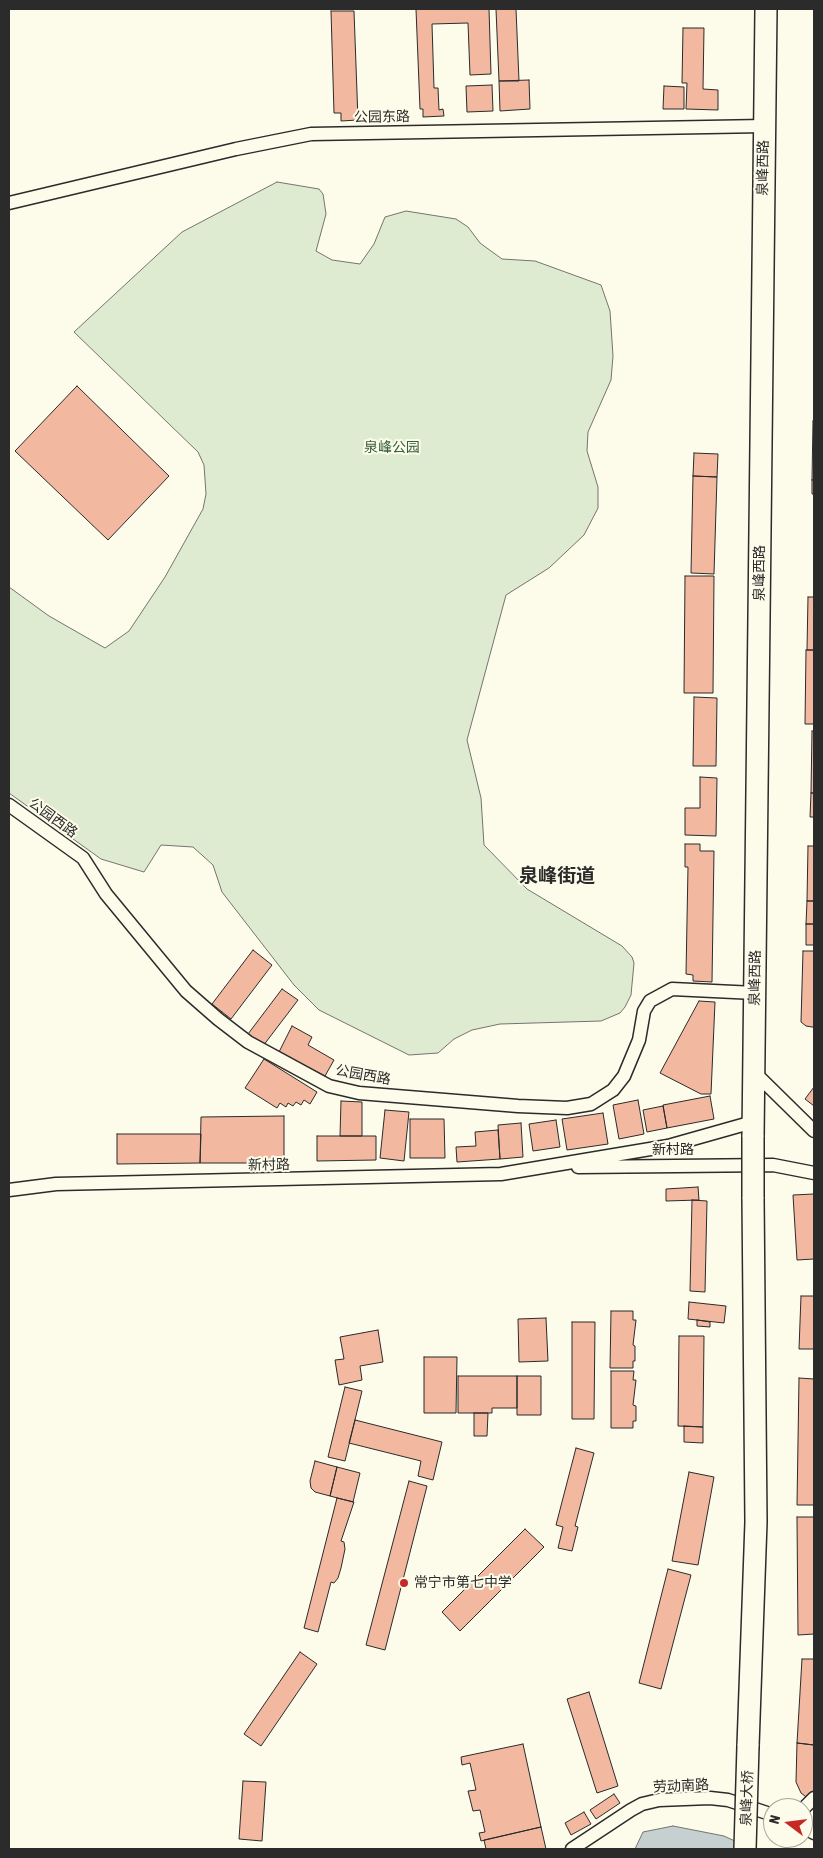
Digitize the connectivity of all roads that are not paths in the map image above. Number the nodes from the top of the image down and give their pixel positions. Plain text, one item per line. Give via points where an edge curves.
1 (766, 9) edge
2 (764, 126) junction
3 (9, 203) edge
4 (9, 805) edge
5 (755, 993) junction
6 (754, 1072) junction
7 (753, 1130) junction
8 (814, 1131) edge
9 (530, 1169) junction
10 (814, 1173) edge
11 (9, 1190) edge
12 (753, 1197) joint
13 (763, 1812) edge
14 (572, 1849) edge
15 (745, 1849) edge

1 - 2 highway, 泉峰西路
2 - 3 street, 公园东路 via 311,134
2 - 5 highway, 泉峰西路
4 - 5 street, 公园西路 via 83,858 106,894 186,991 248,1042 329,1086 359,1093 518,1106 567,1108 590,1104 613,1090 624,1076 639,1040 644,1011 650,1000 672,989
5 - 6 highway, 泉峰西路
6 - 7 highway, 泉峰西路
6 - 8 street
7 - 9 street, 新村路
7 - 12 highway, 泉峰西路, bridge
9 - 10 street, 新村路 via 772,1165
9 - 11 street, 新村路 via 501,1174 56,1184
12 - 15 highway, 泉峰大桥, bridge via 756,1522
13 - 14 street, 劳动南路 via 728,1800 659,1800 636,1807

